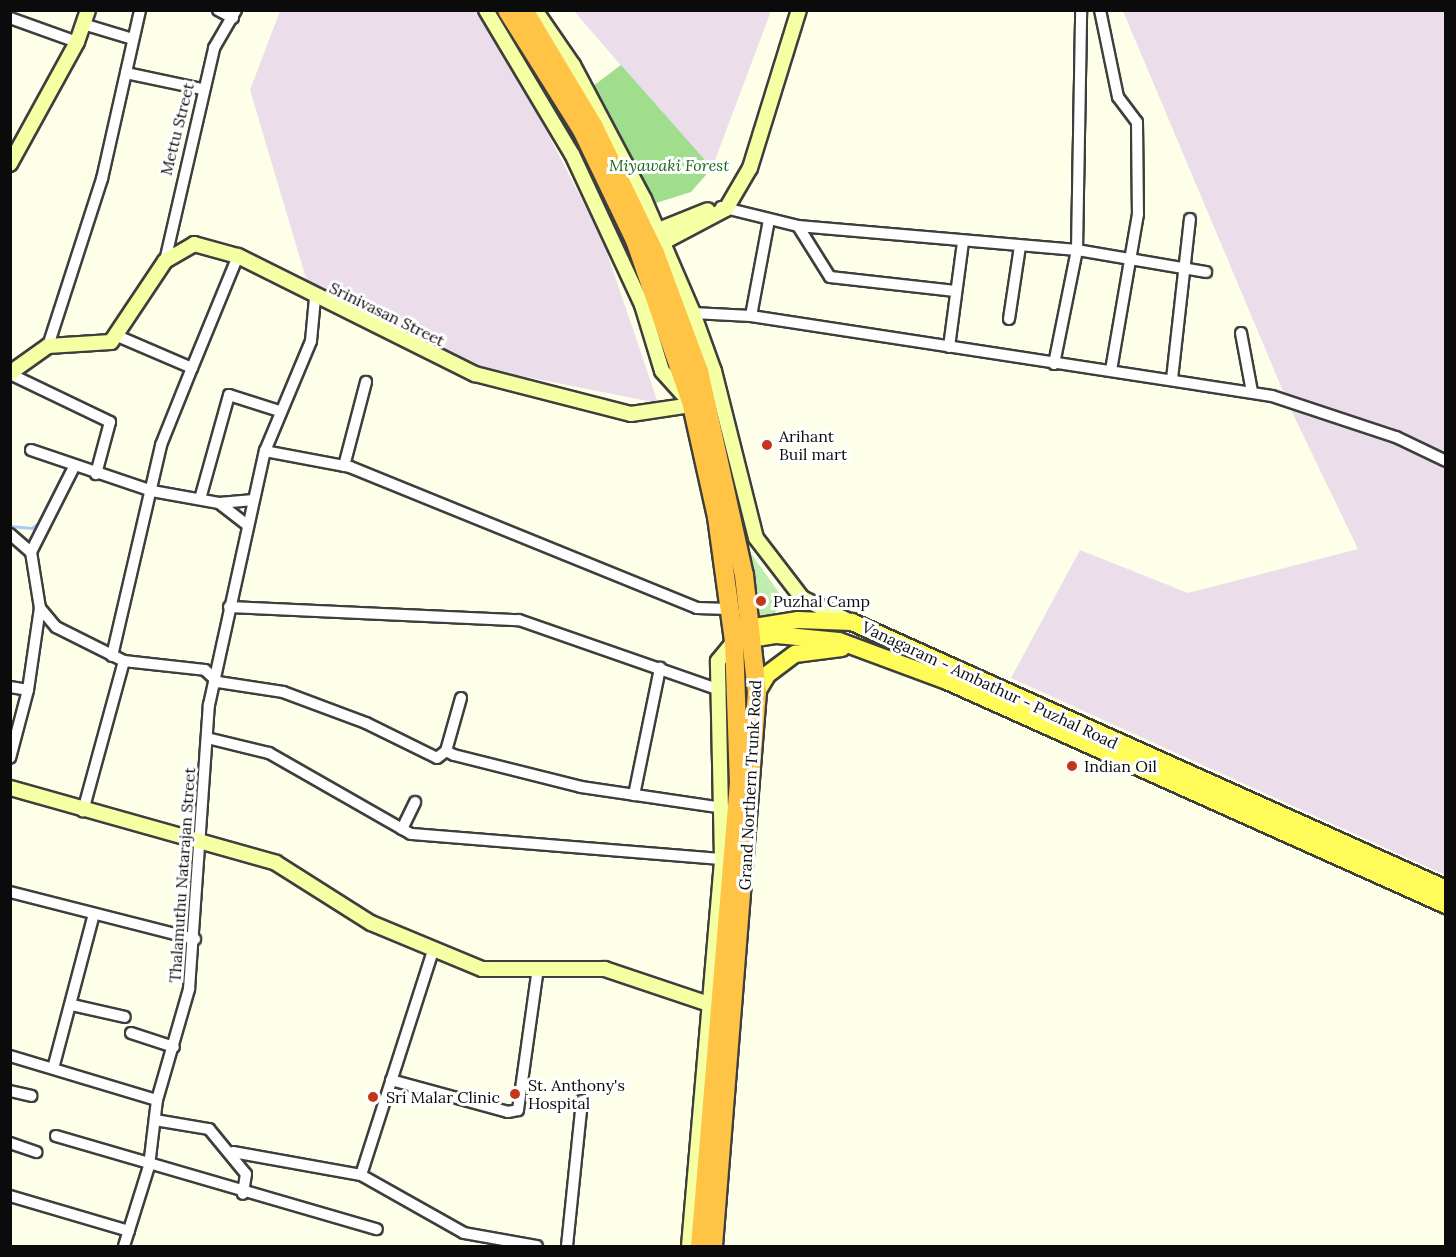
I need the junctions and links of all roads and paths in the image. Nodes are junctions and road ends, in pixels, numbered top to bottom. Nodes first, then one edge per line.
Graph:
1 (13, 10) edge
2 (88, 10) edge
3 (140, 10) edge
4 (218, 10) edge
5 (486, 10) edge
6 (507, 10) edge
7 (524, 10) edge
8 (535, 10) edge
9 (789, 10) edge
10 (799, 10) edge
11 (1081, 10) edge
12 (1100, 10) edge
13 (234, 14) edge
14 (10, 17) edge
15 (83, 24) junction
16 (133, 39) junction
17 (77, 42) junction
18 (126, 73) junction
19 (202, 88) junction
20 (10, 164) edge
21 (722, 208) junction
22 (1190, 219) dead end
23 (769, 220) junction
24 (798, 226) junction
25 (649, 242) junction
26 (963, 243) junction
27 (1020, 246) junction
28 (1077, 250) junction
29 (238, 256) junction
30 (1132, 258) junction
31 (165, 261) junction
32 (1186, 270) junction
33 (1206, 272) dead end
34 (955, 291) junction
35 (315, 298) junction
36 (693, 313) junction
37 (751, 316) junction
38 (1009, 319) dead end
39 (1241, 333) dead end
40 (115, 334) junction
41 (48, 346) junction
42 (949, 347) junction
43 (1054, 364) junction
44 (192, 368) junction
45 (1111, 370) junction
46 (10, 374) edge
47 (1172, 379) junction
48 (366, 382) dead end
49 (1252, 392) junction
50 (692, 405) junction
51 (279, 411) junction
52 (32, 450) dead end
53 (265, 451) junction
54 (1446, 460) edge
55 (344, 466) junction
56 (74, 467) junction
57 (96, 474) junction
58 (152, 491) junction
59 (200, 499) junction
60 (251, 500) junction
61 (219, 502) junction
62 (246, 524) junction
63 (10, 534) edge
64 (31, 552) junction
65 (229, 607) junction
66 (40, 609) junction
67 (729, 609) junction
68 (852, 622) junction
69 (752, 634) junction
70 (733, 636) junction
71 (858, 649) junction
72 (112, 656) junction
73 (124, 661) junction
74 (660, 668) junction
75 (215, 678) junction
76 (10, 687) edge
77 (28, 690) junction
78 (720, 690) junction
79 (757, 692) junction
80 (461, 698) dead end
81 (207, 738) junction
82 (446, 751) junction
83 (10, 758) edge
84 (10, 788) edge
85 (633, 795) junction
86 (414, 802) dead end
87 (724, 808) junction
88 (83, 811) junction
89 (402, 829) junction
90 (199, 844) junction
91 (722, 860) junction
92 (1446, 889) edge
93 (10, 892) edge
94 (1446, 905) edge
95 (93, 914) junction
96 (195, 939) junction
97 (434, 951) junction
98 (538, 968) junction
99 (709, 1004) junction
100 (72, 1005) junction
101 (125, 1017) dead end
102 (131, 1033) dead end
103 (174, 1047) junction
104 (10, 1056) edge
105 (54, 1065) junction
106 (391, 1080) junction
107 (10, 1091) edge
108 (31, 1096) dead end
109 (157, 1100) junction
110 (582, 1101) dead end
111 (155, 1120) junction
112 (56, 1136) dead end
113 (10, 1143) edge
114 (36, 1152) dead end
115 (233, 1152) junction
116 (149, 1166) junction
117 (361, 1175) junction
118 (243, 1194) junction
119 (10, 1196) edge
120 (377, 1229) dead end
121 (129, 1231) junction
122 (124, 1246) edge
123 (537, 1246) edge
124 (567, 1246) edge
125 (688, 1246) edge
126 (700, 1246) edge
127 (713, 1246) edge

1 - 14 street
2 - 15 street
3 - 16 street
4 - 13 street
5 - 50 street
6 - 25 highway, Grand Northern Trunk Road
7 - 25 highway, Grand Northern Trunk Road
8 - 25 street, Vanagaram - Ambathur - Puzhal Road
9 - 21 street
10 - 21 street
11 - 28 street
12 - 30 street
13 - 19 street, Mettu Street
14 - 17 street
15 - 16 street
15 - 17 street
16 - 18 street
17 - 20 street
18 - 19 street
18 - 41 street
19 - 31 street, Mettu Street
21 - 23 street
21 - 25 street
22 - 32 street
23 - 24 street
23 - 37 street
24 - 26 street
24 - 34 street
25 - 36 street, Vanagaram - Ambathur - Puzhal Road
25 - 50 highway, Grand Northern Trunk Road
25 - 69 highway, Grand Northern Trunk Road
26 - 27 street
26 - 34 street
27 - 28 street
27 - 38 street
28 - 30 street
28 - 43 street
29 - 31 street, Srinivasan Street
29 - 35 street, Srinivasan Street
29 - 44 street
30 - 32 street
30 - 45 street
31 - 40 street, Srinivasan Street
32 - 33 street
32 - 47 street
34 - 42 street
35 - 50 street, Srinivasan Street
35 - 51 street, Thalamuthu Natarajan Street
36 - 37 street
36 - 68 street, Vanagaram - Ambathur - Puzhal Road
37 - 42 street
39 - 49 street
40 - 41 street
40 - 44 street
41 - 46 street
42 - 43 street
43 - 45 street
44 - 58 street
45 - 47 street
46 - 57 street
47 - 49 street
48 - 55 street
49 - 54 street
50 - 67 highway, Grand Northern Trunk Road
51 - 53 street, Thalamuthu Natarajan Street
51 - 59 street
52 - 56 street
53 - 55 street
53 - 60 street, Thalamuthu Natarajan Street
55 - 67 street
56 - 57 street
56 - 64 street
57 - 58 street
58 - 59 street
58 - 72 street
59 - 61 street
60 - 61 street
60 - 62 street, Thalamuthu Natarajan Street
61 - 62 street
62 - 65 street, Thalamuthu Natarajan Street
63 - 64 street
64 - 66 street
65 - 74 street
65 - 75 street, Thalamuthu Natarajan Street
66 - 72 street
66 - 77 street
67 - 70 highway, Grand Northern Trunk Road
68 - 69 main road
68 - 92 main road, Vanagaram - Ambathur - Puzhal Road
69 - 70 main road
69 - 71 main road
69 - 79 highway, Grand Northern Trunk Road
70 - 78 street
70 - 126 highway, Grand Northern Trunk Road
71 - 79 main road
71 - 94 main road
72 - 73 street
73 - 75 street
73 - 88 street
74 - 78 street
74 - 85 street
75 - 81 street, Thalamuthu Natarajan Street
75 - 82 street
76 - 77 street
77 - 83 street
78 - 87 street
79 - 127 highway, Grand Northern Trunk Road
80 - 82 street
81 - 89 street
81 - 90 street, Thalamuthu Natarajan Street
82 - 85 street
84 - 88 street
85 - 87 street
86 - 89 street
87 - 91 street
88 - 90 street
89 - 91 street
90 - 96 street, Thalamuthu Natarajan Street
90 - 97 street
91 - 99 street
93 - 95 street
95 - 96 street
95 - 100 street
96 - 103 street, Thalamuthu Natarajan Street
97 - 98 street
97 - 106 street
98 - 99 street
98 - 106 street
99 - 125 street
100 - 101 street
100 - 105 street
102 - 103 street
103 - 109 street, Thalamuthu Natarajan Street
104 - 105 street
105 - 109 street
106 - 117 street
107 - 108 street
109 - 111 street, Thalamuthu Natarajan Street
110 - 124 street
111 - 115 street
111 - 116 street, Thalamuthu Natarajan Street
112 - 116 street
113 - 114 street
115 - 117 street
115 - 118 street
116 - 118 street
116 - 121 street, Thalamuthu Natarajan Street
117 - 123 street
118 - 120 street
119 - 121 street
121 - 122 street, Thalamuthu Natarajan Street

